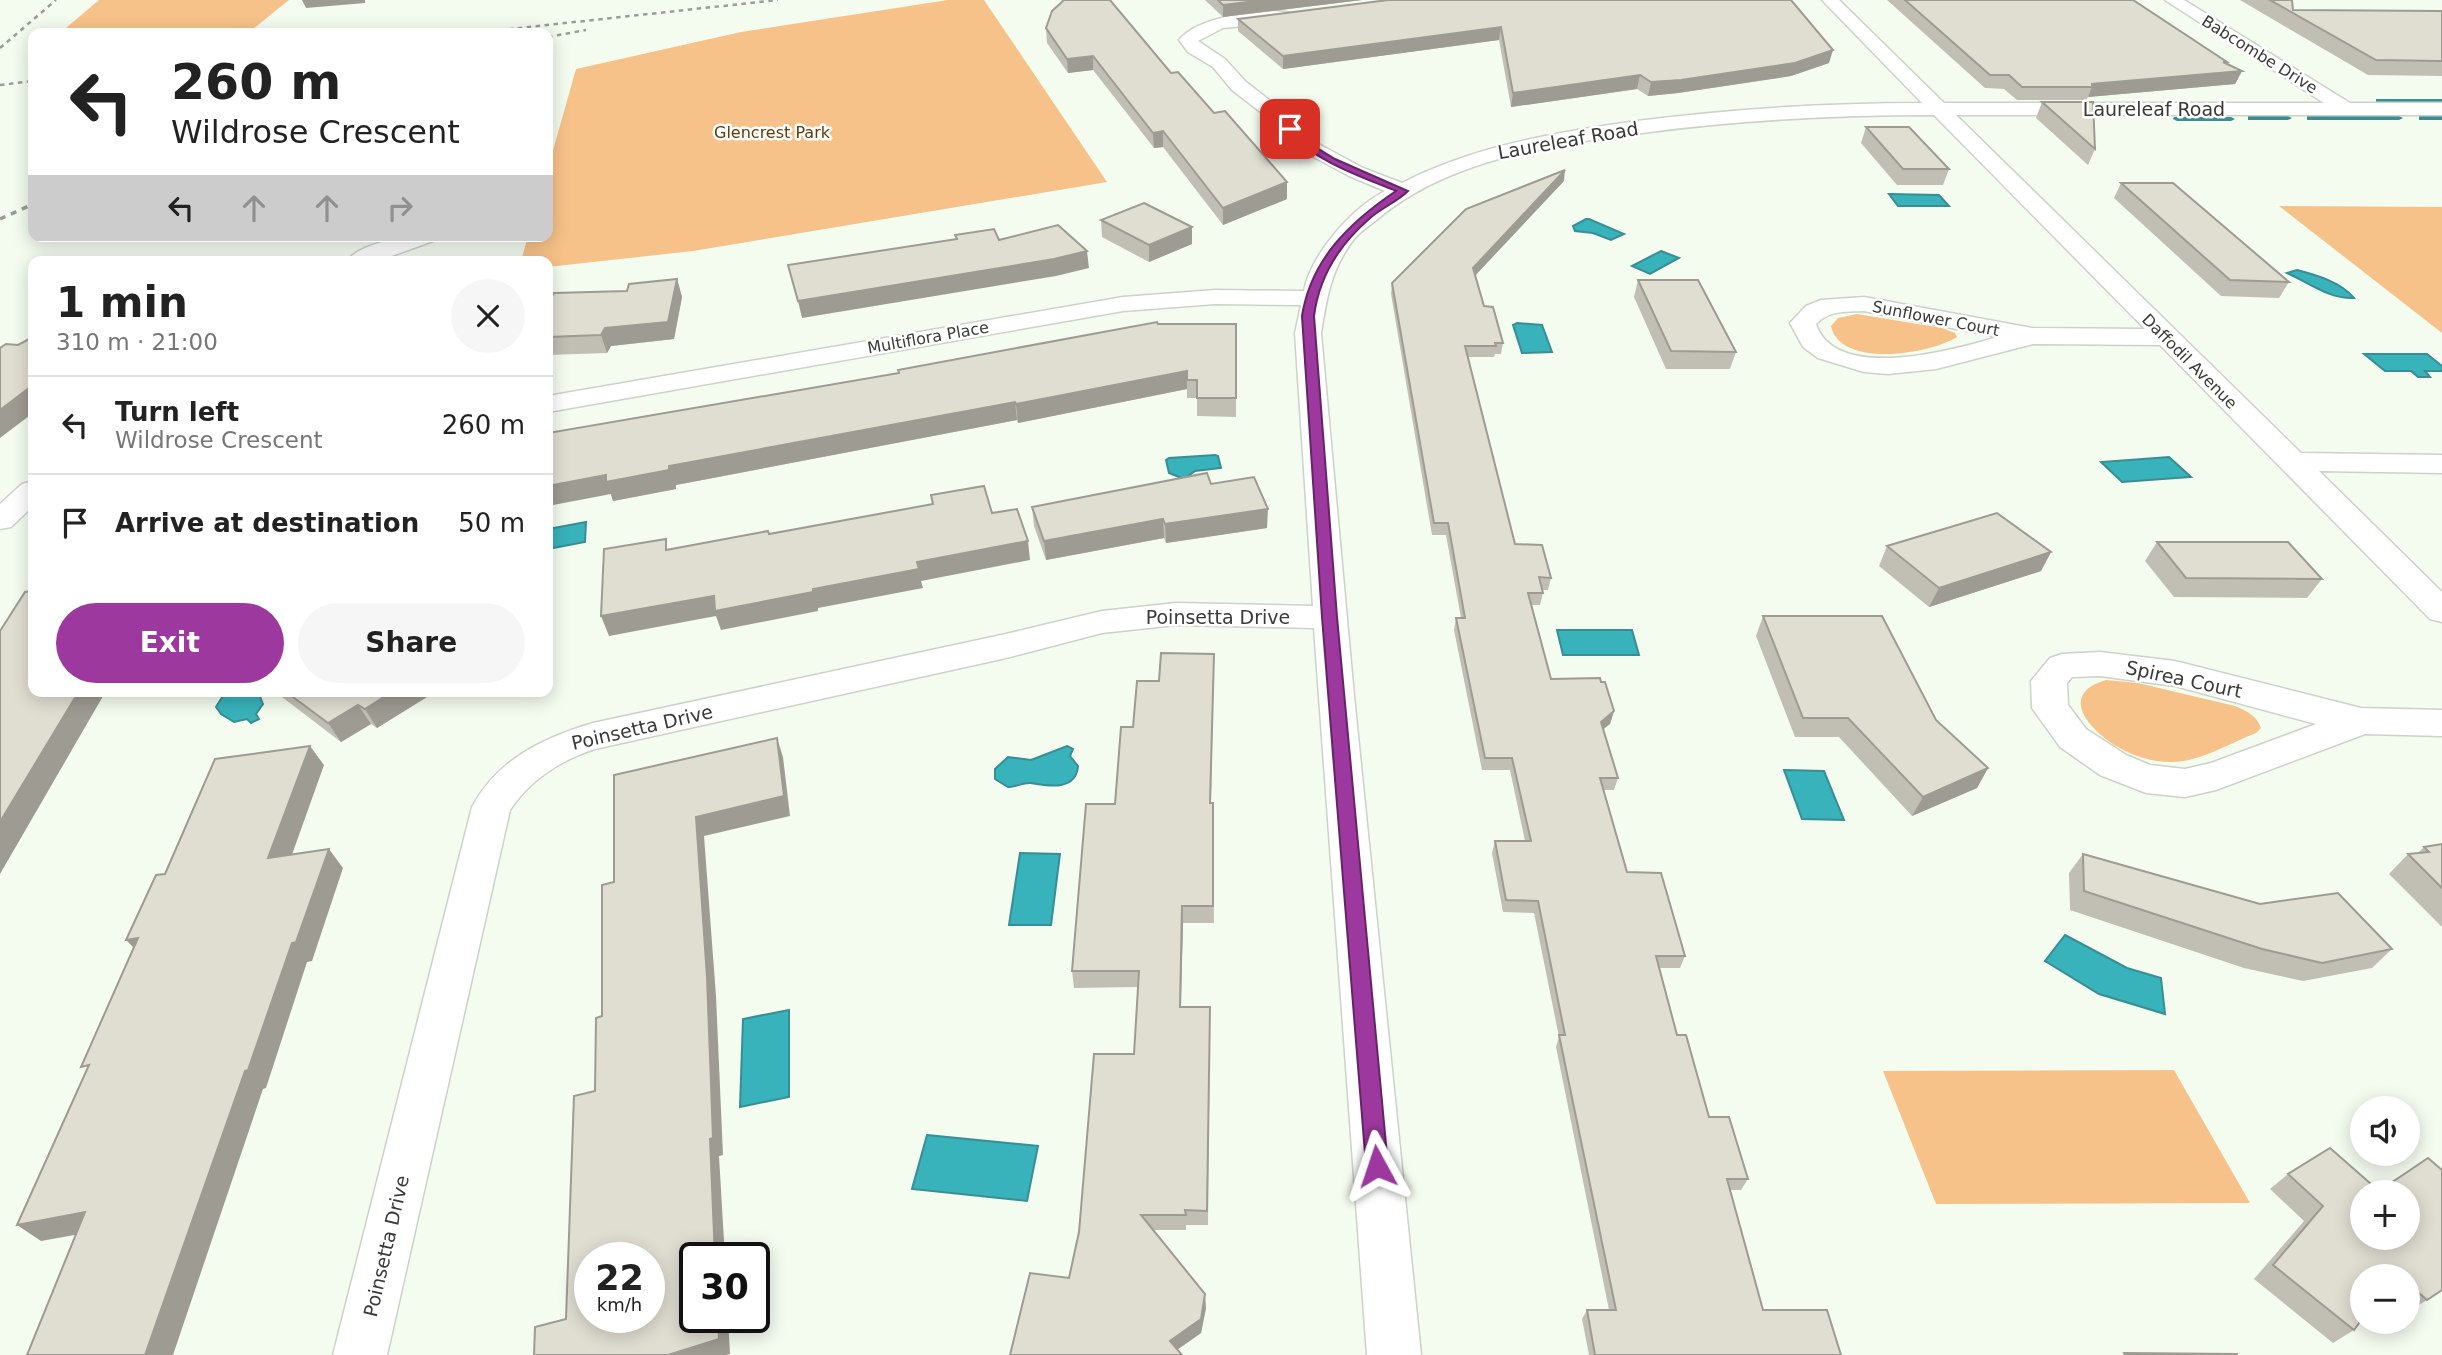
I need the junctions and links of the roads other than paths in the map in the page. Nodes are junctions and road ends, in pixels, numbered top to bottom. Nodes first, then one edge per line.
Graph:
1 (1830, 0) edge
2 (2173, 0) edge
3 (1308, 14) edge
4 (2346, 109) junction
5 (2442, 109) edge
6 (1939, 110) junction
7 (1403, 191) junction
8 (407, 242) edge
9 (369, 256) edge
10 (1311, 298) junction
11 (2032, 336) junction
12 (2167, 337) junction
13 (553, 403) edge
14 (2292, 462) junction
15 (2442, 464) edge
16 (28, 495) edge
17 (0, 520) edge
18 (2442, 611) edge
19 (1329, 617) junction
20 (2363, 721) junction
21 (2442, 723) edge
22 (360, 1355) edge
23 (1394, 1355) edge

1 - 6 street, Daffodil Avenue
2 - 4 street, Babcombe Drive
3 - 7 street
4 - 5 street, Laureleaf Road
4 - 6 street, Laureleaf Road
6 - 7 street, Laureleaf Road
6 - 12 street, Daffodil Avenue
7 - 10 street, Laureleaf Road
8 - 9 street
10 - 13 street, Multiflora Place
10 - 19 street, Laureleaf Road
11 - 11 street, Sunflower Court
11 - 12 street, Sunflower Court
12 - 14 street, Daffodil Avenue
14 - 15 street
14 - 18 street, Daffodil Avenue
16 - 17 street
19 - 22 street, Poinsetta Drive
19 - 23 street, Laureleaf Road
20 - 20 street, Spirea Court
20 - 21 street, Spirea Court

